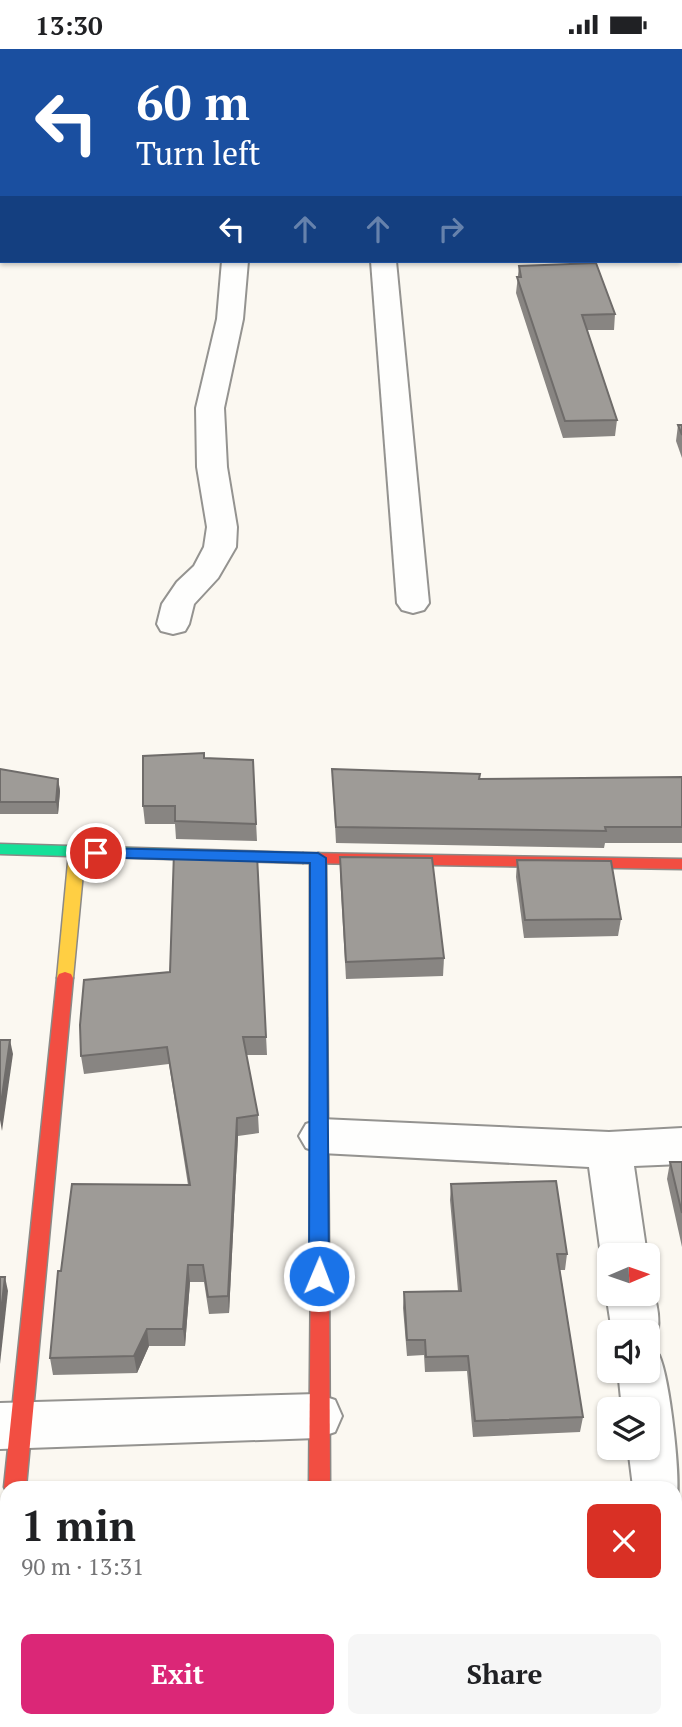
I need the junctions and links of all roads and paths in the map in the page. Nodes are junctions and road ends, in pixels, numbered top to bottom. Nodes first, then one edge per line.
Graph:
1 (235, 263) edge
2 (383, 263) edge
3 (413, 603) dead end
4 (173, 624) dead end
5 (0, 849) edge
6 (77, 852) junction
7 (318, 858) junction
8 (682, 864) edge
9 (321, 1136) junction
10 (682, 1146) edge
11 (608, 1150) junction
12 (622, 1243) edge
13 (317, 1416) junction
14 (10, 1426) edge
15 (655, 1460) edge
16 (15, 1481) edge
17 (319, 1481) edge
18 (658, 1481) edge

1 - 4 street
2 - 3 street
5 - 6 street
6 - 7 street
6 - 14 street
7 - 8 street
7 - 9 street
9 - 11 street
9 - 13 street
10 - 11 street
11 - 12 street
13 - 14 street
13 - 17 street
14 - 16 street
15 - 18 street

